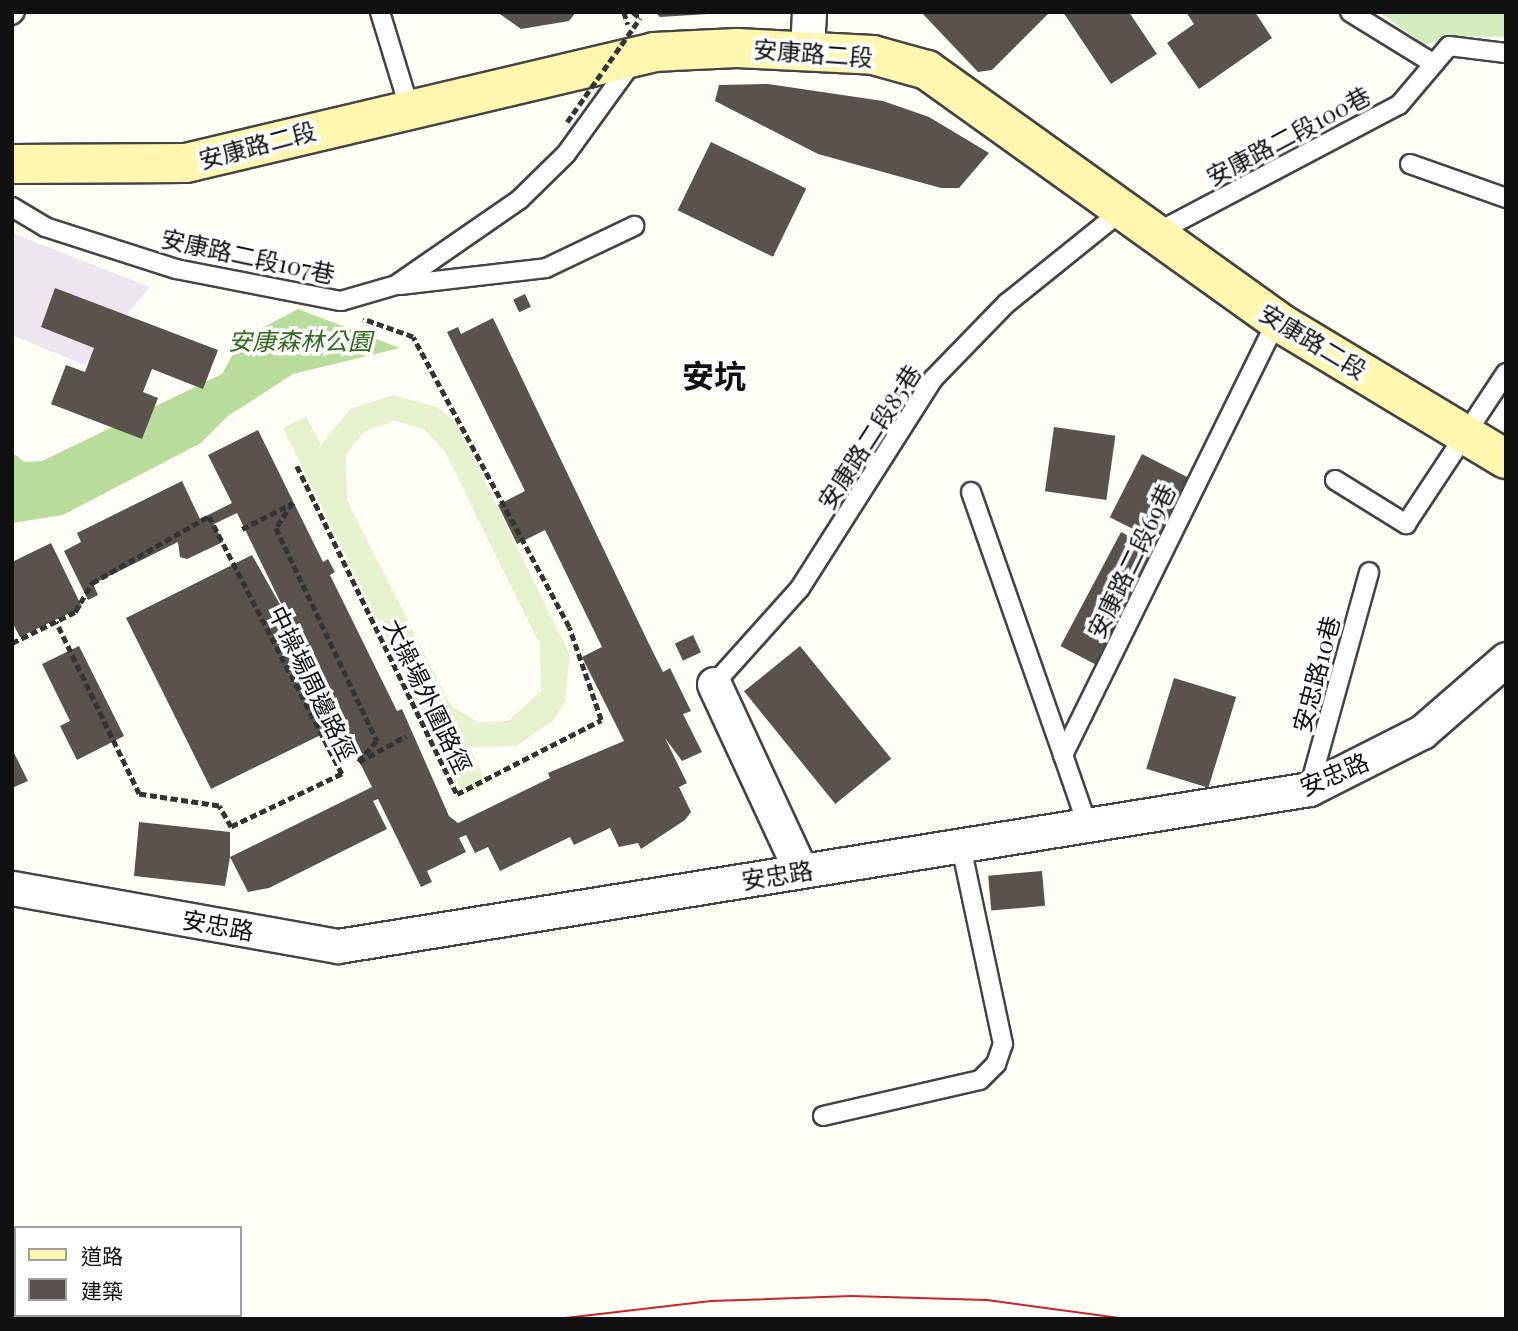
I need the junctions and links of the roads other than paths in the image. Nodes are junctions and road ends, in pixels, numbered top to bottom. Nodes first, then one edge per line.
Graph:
1 (380, 12) edge
2 (808, 12) edge
3 (1350, 12) edge
4 (639, 36) junction
5 (807, 50) junction
6 (1506, 53) edge
7 (1431, 62) junction
8 (409, 107) junction
9 (12, 164) edge
10 (1410, 164) dead end
11 (1506, 198) edge
12 (12, 207) edge
13 (1120, 212) junction
14 (634, 226) dead end
15 (1152, 235) junction
16 (396, 285) junction
17 (1277, 321) junction
18 (1506, 373) edge
19 (1468, 432) junction
20 (1506, 459) edge
21 (1335, 480) dead end
22 (971, 492) dead end
23 (1369, 572) dead end
24 (1506, 659) edge
25 (714, 684) joint
26 (1063, 755) junction
27 (1309, 789) junction
28 (1088, 827) junction
29 (961, 846) junction
30 (801, 871) junction
31 (16, 890) edge
32 (823, 1116) dead end

1 - 8 lane
2 - 5 street
3 - 7 lane
4 - 5 main road, 安康路二段
4 - 8 main road, 安康路二段
4 - 16 lane, 安康路二段107巷
5 - 13 main road, 安康路二段
6 - 7 lane
7 - 15 lane, 安康路二段100巷
8 - 9 main road, 安康路二段
10 - 11 lane
12 - 16 lane, 安康路二段107巷
13 - 15 main road, 安康路二段
13 - 25 lane, 安康路二段85巷
14 - 16 lane
15 - 17 main road, 安康路二段
17 - 19 main road, 安康路二段
17 - 26 lane, 安康路二段69巷
18 - 19 lane
19 - 20 main road, 安康路二段
19 - 21 lane
22 - 26 lane
23 - 27 lane, 安忠路10巷
24 - 27 street, 安忠路
25 - 30 street
26 - 28 lane
27 - 28 street, 安忠路
28 - 29 street, 安忠路
29 - 30 street, 安忠路
29 - 32 lane
30 - 31 street, 安忠路

